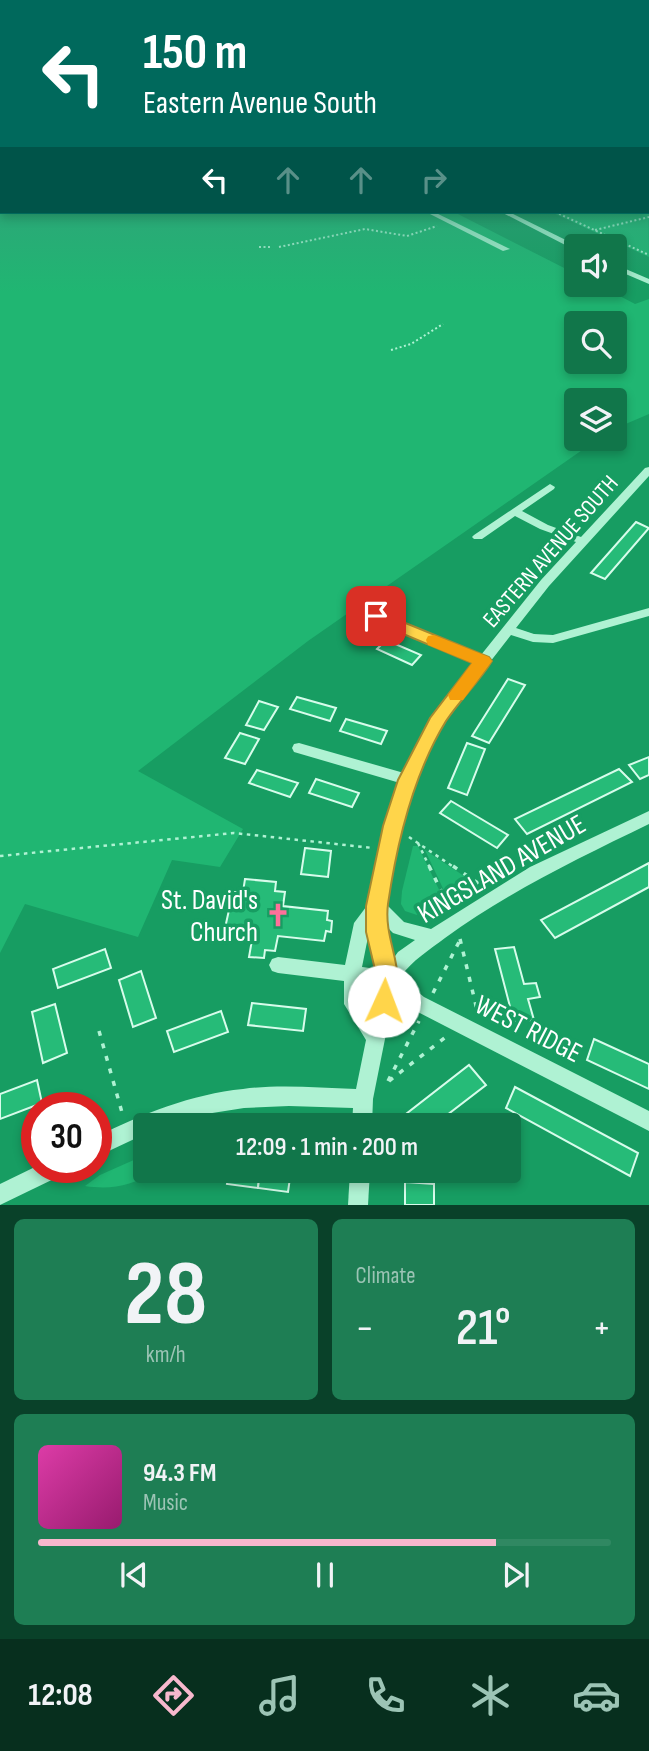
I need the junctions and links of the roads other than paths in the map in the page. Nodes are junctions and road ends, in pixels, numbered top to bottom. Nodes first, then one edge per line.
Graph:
1 (433, 214) edge
2 (508, 214) edge
3 (564, 241) edge
4 (506, 249) dead end
5 (627, 271) edge
6 (649, 282) edge
7 (649, 470) edge
8 (550, 488) dead end
9 (515, 512) junction
10 (478, 537) dead end
11 (583, 541) junction
12 (393, 596) dead end
13 (649, 612) edge
14 (508, 630) junction
15 (483, 661) junction
16 (299, 748) dead end
17 (408, 780) junction
18 (649, 817) edge
19 (377, 906) junction
20 (433, 937) junction
21 (278, 965) dead end
22 (352, 974) junction
23 (389, 978) junction
24 (376, 1039) junction
25 (363, 1099) junction
26 (362, 1113) edge
27 (649, 1121) edge
28 (112, 1140) edge
29 (24, 1183) edge
30 (359, 1183) edge
31 (0, 1195) edge
32 (358, 1205) edge

1 - 4 street
2 - 3 street
5 - 6 street
7 - 11 street, EASTERN AVENUE SOUTH
8 - 9 street
9 - 10 street
9 - 11 street
11 - 14 street, EASTERN AVENUE SOUTH
12 - 15 street, EASTERN AVENUE SOUTH
13 - 14 street
14 - 15 street, EASTERN AVENUE SOUTH
15 - 17 street, EASTERN AVENUE SOUTH
16 - 17 street
17 - 19 street, EASTERN AVENUE SOUTH
18 - 20 street, KINGSLAND AVENUE
19 - 20 street
19 - 22 street
19 - 23 street, EASTERN AVENUE SOUTH
20 - 23 street, KINGSLAND AVENUE
21 - 22 street
22 - 23 street
22 - 24 street
23 - 24 street
23 - 27 street, WEST RIDGE
24 - 25 street
25 - 26 street
25 - 28 street
29 - 31 street
30 - 32 street

